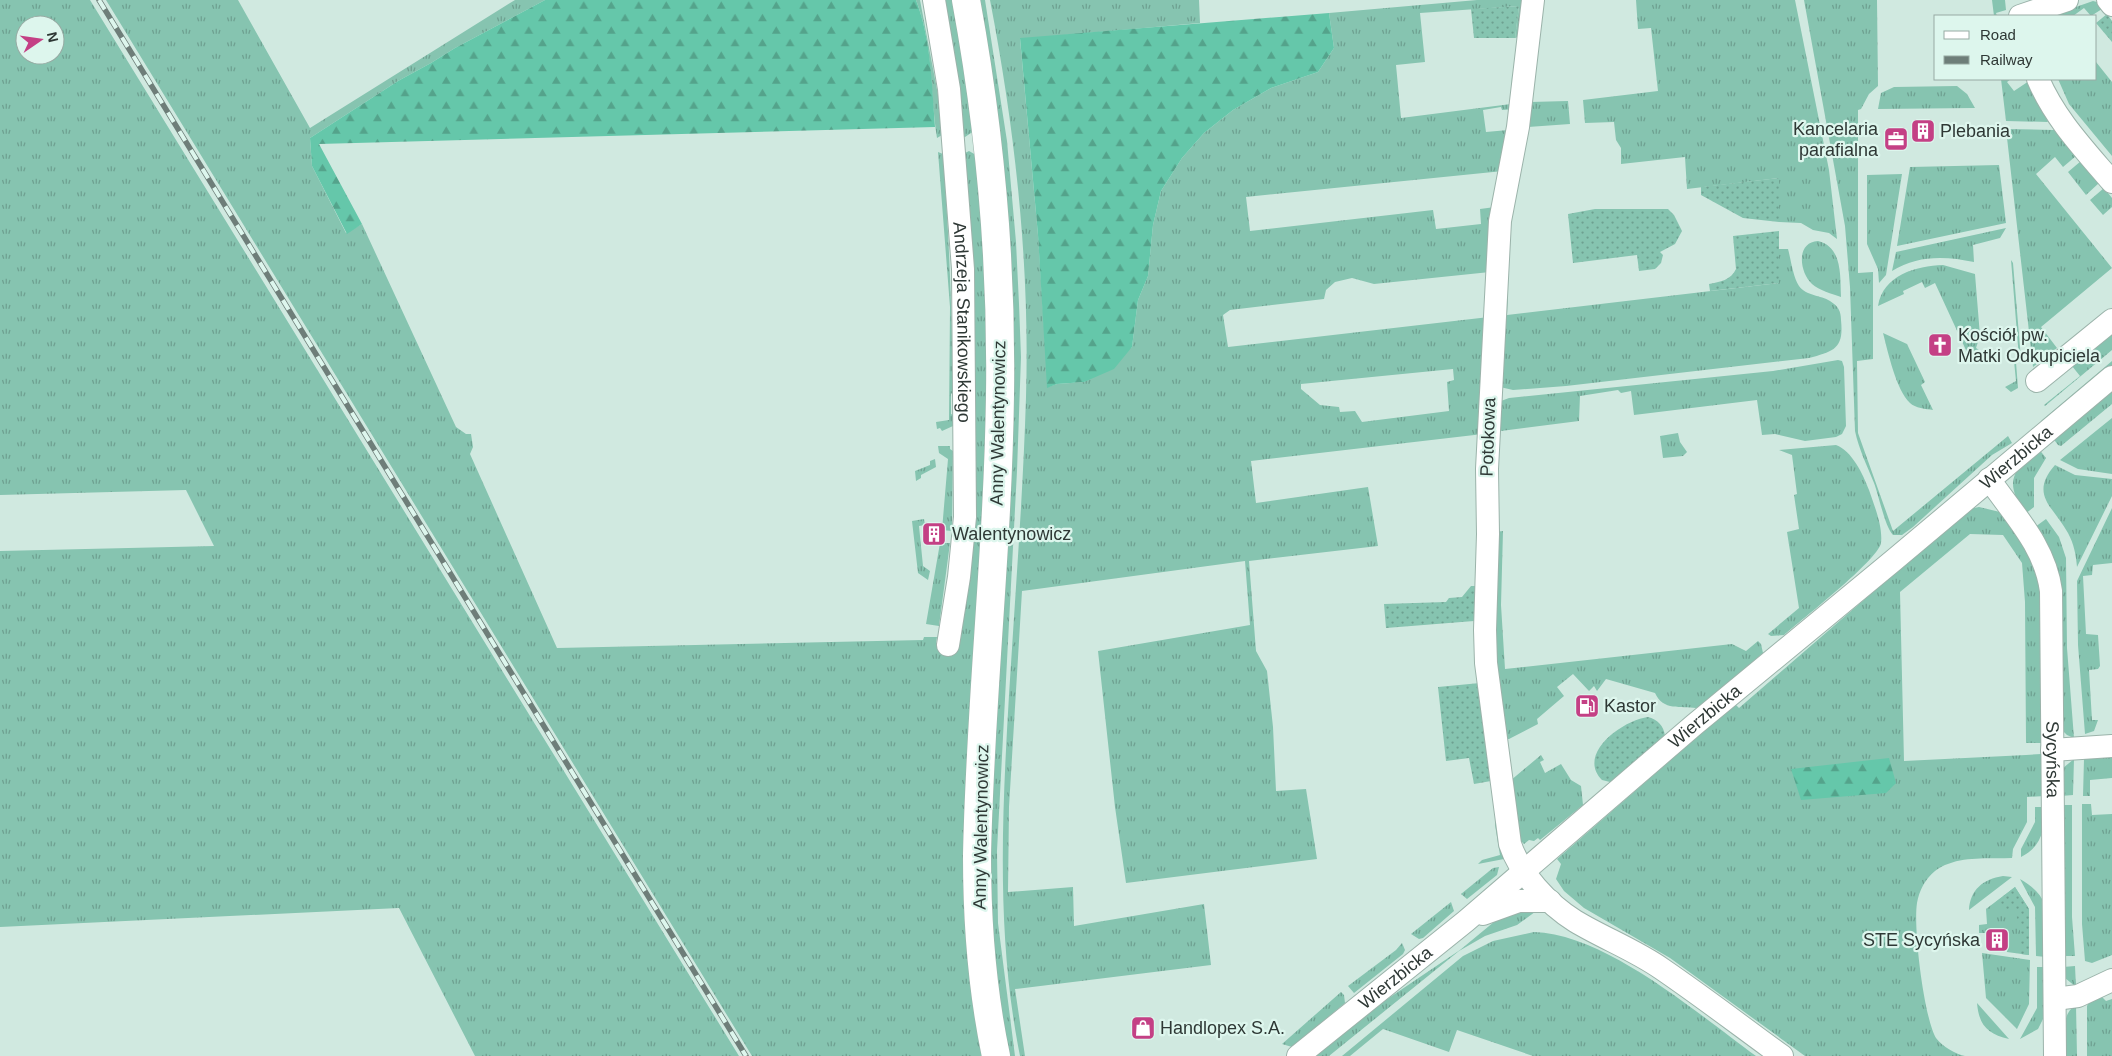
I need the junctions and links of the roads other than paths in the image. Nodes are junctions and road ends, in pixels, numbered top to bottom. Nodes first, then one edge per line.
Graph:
1 (934, 0) edge
2 (966, 0) edge
3 (1533, 0) edge
4 (2014, 0) edge
5 (2067, 0) edge
6 (2108, 0) edge
7 (2112, 5) edge
8 (2019, 15) edge
9 (2022, 15) edge
10 (2038, 80) edge
11 (2112, 182) edge
12 (2112, 320) edge
13 (2112, 377) edge
14 (2037, 381) dead end
15 (1989, 480) junction
16 (948, 646) dead end
17 (2112, 746) edge
18 (2052, 750) junction
19 (1523, 872) junction
20 (1550, 901) junction
21 (1466, 921) junction
22 (2112, 980) edge
23 (2055, 999) junction
24 (996, 1056) edge
25 (1298, 1056) edge
26 (1782, 1056) edge
27 (2055, 1056) edge

1 - 16 street, Andrzeja Stanikowskiego
2 - 24 main road, Anny Walentynowicz
3 - 19 street, Potokowa
4 - 8 street
5 - 9 street
6 - 7 street
10 - 11 street
12 - 14 street
13 - 15 street, Wierzbicka
15 - 18 street, Sycyńska
15 - 19 street, Wierzbicka
17 - 18 street
18 - 23 street, Sycyńska
19 - 20 street, Potokowa
19 - 21 street, Wierzbicka
20 - 21 street
20 - 26 street, Potokowa
21 - 25 street, Wierzbicka
22 - 23 street
23 - 27 street, Sycyńska

